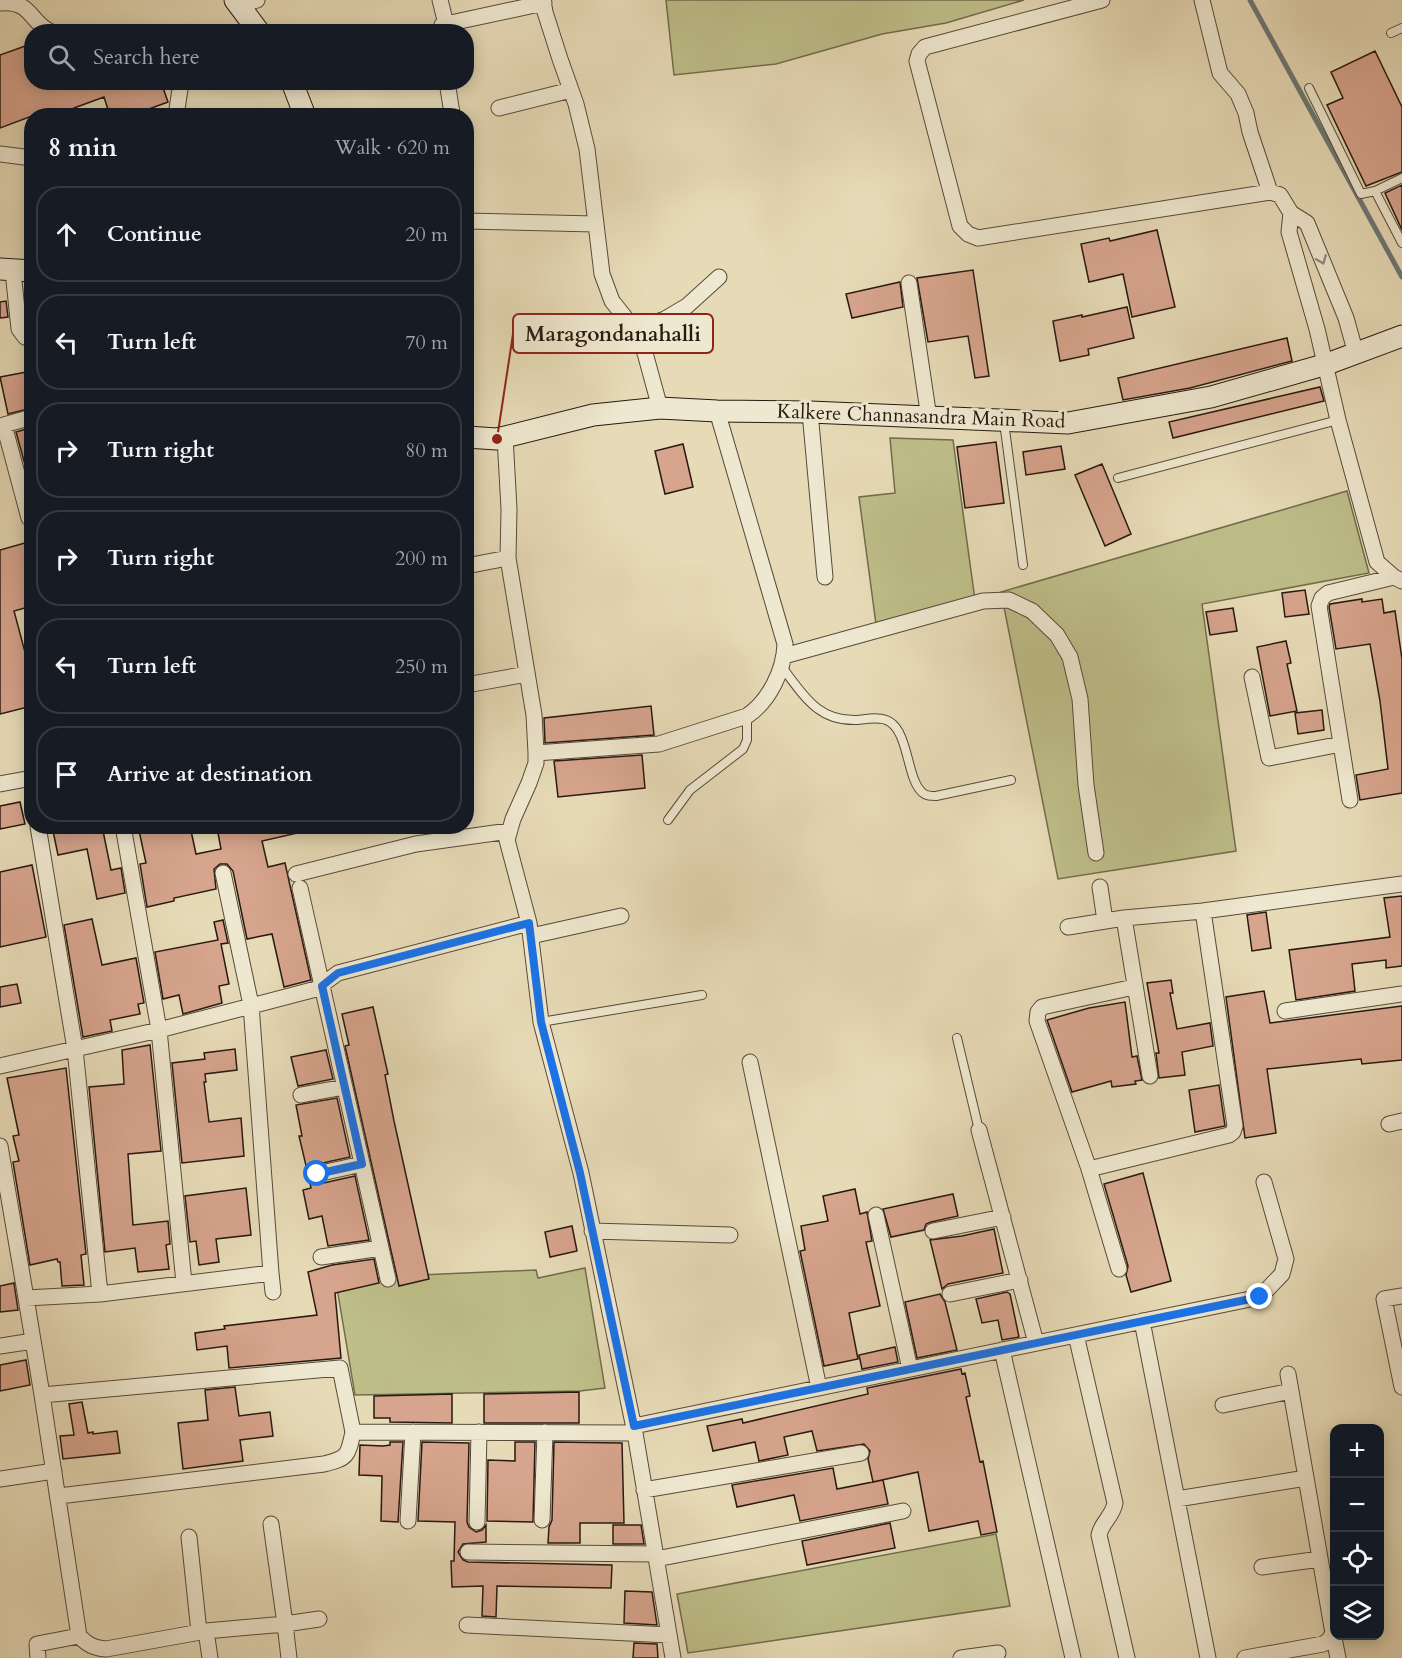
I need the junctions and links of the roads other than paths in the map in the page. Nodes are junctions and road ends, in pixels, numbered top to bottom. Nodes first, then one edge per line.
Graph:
1 (440, 0) edge
2 (1102, 0) edge
3 (1202, 0) edge
4 (544, 1) edge
5 (244, 2) edge
6 (0, 3) edge
7 (40, 24) edge
8 (255, 24) edge
9 (443, 24) edge
10 (458, 24) edge
11 (1402, 27) edge
12 (1391, 33) dead end
13 (1309, 88) dead end
14 (182, 90) edge
15 (295, 90) edge
16 (448, 90) edge
17 (571, 90) junction
18 (178, 108) edge
19 (302, 108) edge
20 (451, 108) edge
21 (499, 108) dead end
22 (0, 154) edge
23 (24, 157) edge
24 (1402, 178) edge
25 (1375, 191) junction
26 (1270, 192) junction
27 (1291, 213) junction
28 (474, 221) edge
29 (596, 224) junction
30 (1402, 243) edge
31 (15, 270) edge
32 (719, 277) dead end
33 (909, 283) dead end
34 (635, 330) junction
35 (24, 336) edge
36 (1402, 336) edge
37 (1356, 354) junction
38 (1327, 364) junction
39 (660, 408) junction
40 (717, 411) junction
41 (810, 412) junction
42 (929, 418) junction
43 (24, 419) edge
44 (1338, 420) junction
45 (1004, 421) junction
46 (2, 426) edge
47 (505, 437) junction
48 (474, 438) edge
49 (1118, 478) dead end
50 (24, 501) edge
51 (508, 558) junction
52 (474, 564) edge
53 (1023, 565) dead end
54 (825, 577) dead end
55 (1398, 579) edge
56 (783, 662) junction
57 (527, 674) junction
58 (1252, 676) dead end
59 (474, 684) edge
60 (747, 716) junction
61 (1341, 744) junction
62 (536, 753) junction
63 (1011, 780) dead end
64 (24, 782) edge
65 (0, 784) edge
66 (1350, 800) dead end
67 (668, 820) dead end
68 (510, 831) junction
69 (39, 834) edge
70 (124, 834) edge
71 (1096, 853) dead end
72 (223, 873) dead end
73 (1402, 884) edge
74 (1100, 887) dead end
75 (1203, 911) junction
76 (621, 916) dead end
77 (1124, 918) junction
78 (1105, 921) junction
79 (1068, 927) dead end
80 (530, 929) junction
81 (322, 986) junction
82 (1134, 987) junction
83 (1402, 994) edge
84 (702, 995) dead end
85 (251, 1005) junction
86 (1285, 1011) dead end
87 (541, 1022) junction
88 (159, 1030) junction
89 (957, 1038) dead end
90 (75, 1049) junction
91 (750, 1062) dead end
92 (0, 1066) edge
93 (1150, 1076) dead end
94 (344, 1087) junction
95 (301, 1095) dead end
96 (979, 1130) joint
97 (0, 1146) edge
98 (362, 1164) junction
99 (1089, 1169) junction
100 (317, 1174) dead end
101 (1264, 1182) dead end
102 (876, 1215) dead end
103 (1003, 1217) junction
104 (592, 1231) junction
105 (933, 1232) dead end
106 (730, 1234) dead end
107 (381, 1248) junction
108 (321, 1257) dead end
109 (1119, 1269) dead end
110 (271, 1273) junction
111 (388, 1279) dead end
112 (1020, 1280) junction
113 (184, 1283) junction
114 (273, 1292) dead end
115 (100, 1294) junction
116 (950, 1294) dead end
117 (1402, 1296) edge
118 (26, 1298) junction
119 (1142, 1321) junction
120 (1076, 1335) junction
121 (33, 1341) junction
122 (1036, 1343) junction
123 (0, 1346) edge
124 (1002, 1350) junction
125 (910, 1369) junction
126 (1288, 1374) dead end
127 (1402, 1387) edge
128 (819, 1388) junction
129 (1291, 1391) junction
130 (42, 1395) junction
131 (1223, 1405) dead end
132 (634, 1430) junction
133 (353, 1432) junction
134 (413, 1432) junction
135 (479, 1432) junction
136 (545, 1432) junction
137 (861, 1453) dead end
138 (54, 1471) junction
139 (1306, 1478) junction
140 (0, 1479) edge
141 (644, 1490) junction
142 (59, 1497) junction
143 (1177, 1499) junction
144 (903, 1512) dead end
145 (542, 1520) dead end
146 (408, 1521) dead end
147 (477, 1522) dead end
148 (271, 1524) dead end
149 (189, 1536) dead end
150 (468, 1552) dead end
151 (656, 1556) junction
152 (1320, 1559) junction
153 (1262, 1568) dead end
154 (1330, 1616) edge
155 (319, 1619) dead end
156 (285, 1624) junction
157 (467, 1624) dead end
158 (203, 1632) junction
159 (669, 1635) junction
160 (79, 1636) junction
161 (1330, 1638) edge
162 (1334, 1640) edge
163 (118, 1652) edge
164 (998, 1653) dead end
165 (38, 1658) edge
166 (210, 1658) edge
167 (289, 1658) edge
168 (674, 1658) edge
169 (961, 1658) edge
170 (1073, 1658) edge
171 (1127, 1658) edge
172 (1208, 1658) edge
173 (1245, 1658) edge
174 (1338, 1658) edge

1 - 9 street
2 - 26 street
3 - 26 street
4 - 10 street
4 - 17 street
5 - 8 main road
6 - 7 street
11 - 12 lane
13 - 25 lane
14 - 18 street
15 - 19 main road
16 - 20 street
17 - 21 street
17 - 29 street
22 - 23 street
24 - 25 lane
25 - 30 lane
26 - 27 street
27 -> 37 street
27 - 38 street
28 - 29 street
29 - 34 street
31 - 35 street
32 - 34 street
33 - 42 street
34 - 39 street
36 - 37 main road, Kalkere Channasandra Main Road
37 - 38 main road, Kalkere Channasandra Main Road
38 - 44 street
38 - 45 main road, Kalkere Channasandra Main Road
39 - 40 main road, Kalkere Channasandra Main Road
39 - 47 main road, Kalkere Channasandra Main Road
40 - 41 main road, Kalkere Channasandra Main Road
40 - 56 street
41 - 42 main road, Kalkere Channasandra Main Road
41 - 54 street
42 - 45 main road, Kalkere Channasandra Main Road
43 - 46 street
44 - 49 lane
44 - 55 street
45 - 53 lane
46 - 50 street
47 - 48 main road, Kalkere Channasandra Main Road
47 - 51 street
51 - 52 street
51 - 57 street
55 - 61 street
56 - 60 street
56 - 63 lane
56 - 71 street
57 - 59 street
57 - 62 street
58 - 61 street
60 - 62 street
60 - 67 lane
61 - 66 street
62 - 68 street
64 - 65 street
68 - 80 street
68 - 81 street
69 - 90 street
70 - 88 street
72 - 85 street
73 - 75 street
74 - 78 street
75 - 77 street
75 - 99 street
76 - 80 street
77 - 78 street
77 - 82 street
78 - 79 street
80 - 81 street
80 - 87 street
81 - 85 street
81 - 94 street
82 - 93 street
82 - 99 street
83 - 86 street
84 - 87 lane
85 - 88 street
85 - 110 street
87 - 104 street
88 - 90 street
88 - 113 street
89 - 96 lane
90 - 92 street
90 - 115 street
91 - 128 street
94 - 95 street
94 - 98 street
96 - 103 street
97 - 118 street
98 - 100 street
98 - 107 street
99 - 109 street
101 - 119 street
102 - 125 street
103 - 105 street
103 - 112 street
104 - 106 street
104 - 132 street
107 - 108 street
107 - 111 street
110 - 113 street
110 - 114 street
112 - 116 street
112 - 122 street
113 - 115 street
115 - 118 street
117 - 127 street
118 - 121 street
119 - 120 street
119 - 143 street
120 - 122 street
120 - 171 street
121 - 123 street
121 - 130 street
122 - 124 street
124 - 125 street
124 - 170 street
125 - 128 street
126 - 129 street
128 - 132 street
129 - 131 street
129 - 139 street
130 - 133 street
130 - 138 street
132 - 136 street
132 - 141 street
133 - 134 street
133 - 142 street
134 - 135 street
134 - 146 street
135 - 136 street
135 - 147 street
136 - 145 street
137 - 141 street
138 - 140 street
138 - 142 street
139 - 143 street
139 - 152 street
141 - 151 street
142 - 160 street
143 - 172 street
144 - 151 street
148 - 156 street
149 - 158 street
150 - 151 street
151 - 159 street
152 - 153 street
152 - 154 street
155 - 156 street
156 - 158 street
156 - 167 street
157 - 159 street
158 - 163 street
158 - 166 street
159 - 168 street
160 - 163 street
160 - 165 street
161 - 173 street
162 - 174 street
164 - 169 street

